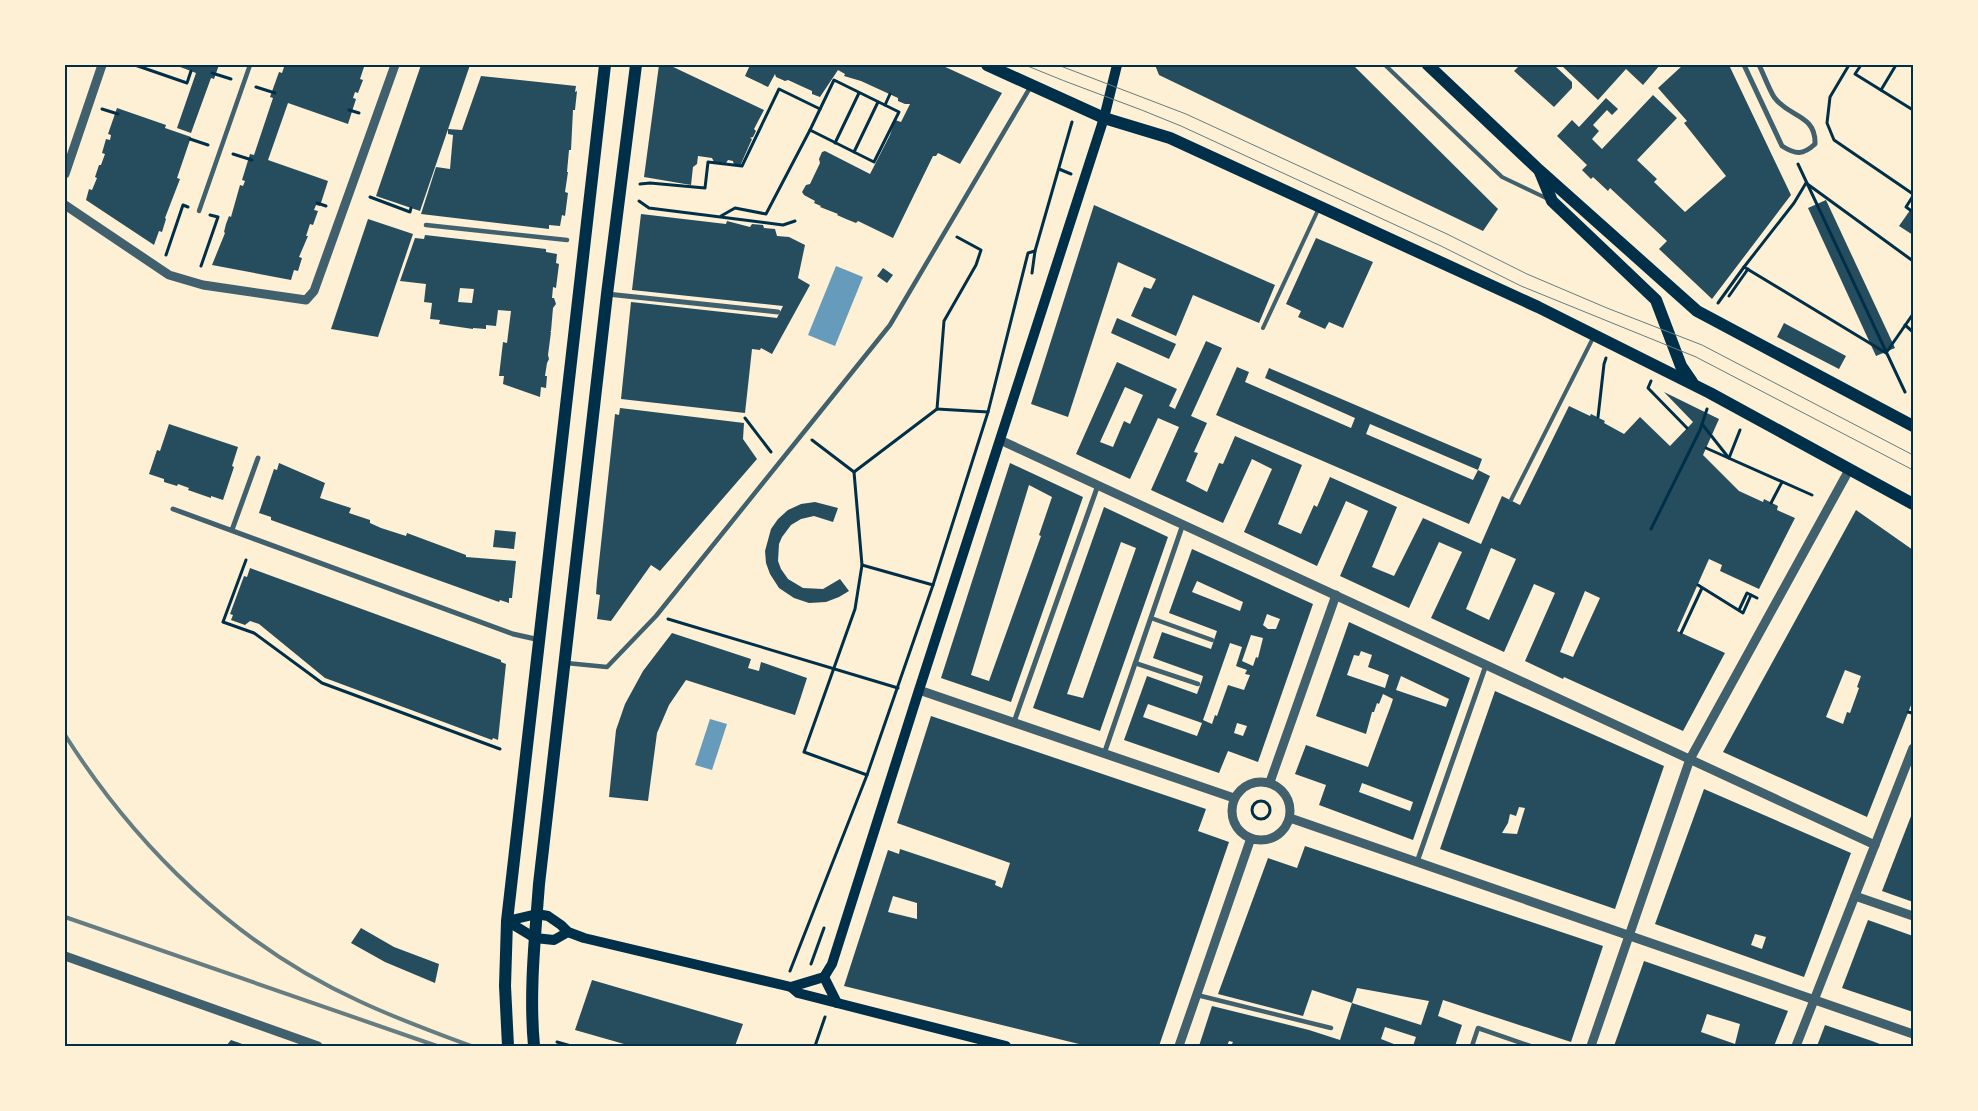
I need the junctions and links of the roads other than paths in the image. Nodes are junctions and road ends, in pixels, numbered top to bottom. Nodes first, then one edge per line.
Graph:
1 (102, 65) edge
2 (250, 65) edge
3 (395, 65) edge
4 (605, 65) edge
5 (636, 65) edge
6 (987, 65) edge
7 (1117, 65) edge
8 (1385, 65) edge
9 (1428, 65) edge
10 (1744, 65) edge
11 (1759, 65) edge
12 (1031, 85) junction
13 (1104, 118) junction
14 (1539, 170) junction
15 (65, 174) edge
16 (1552, 201) junction
17 (65, 204) edge
18 (1319, 207) junction
19 (200, 211) dead end
20 (426, 225) dead end
21 (567, 240) dead end
22 (607, 294) junction
23 (778, 312) dead end
24 (1263, 328) dead end
25 (1595, 334) junction
26 (1693, 384) junction
27 (1913, 426) edge
28 (1000, 440) junction
29 (258, 458) dead end
30 (1849, 470) junction
31 (1098, 485) junction
32 (1511, 500) dead end
33 (1913, 504) edge
34 (173, 509) dead end
35 (1183, 524) junction
36 (232, 530) junction
37 (1336, 595) junction
38 (1151, 618) junction
39 (540, 640) junction
40 (1212, 640) dead end
41 (565, 662) junction
42 (1135, 663) junction
43 (1486, 665) junction
44 (1198, 684) dead end
45 (919, 690) junction
46 (1014, 722) junction
47 (1913, 748) edge
48 (1104, 754) junction
49 (1690, 758) junction
50 (1270, 782) junction
51 (1234, 798) junction
52 (1290, 818) junction
53 (1251, 838) junction
54 (1875, 845) junction
55 (1417, 862) junction
56 (1855, 896) junction
57 (537, 914) junction
58 (1913, 916) edge
59 (507, 921) junction
60 (568, 932) junction
61 (1629, 936) junction
62 (535, 938) junction
63 (65, 956) edge
64 (824, 978) junction
65 (791, 987) junction
66 (1197, 995) junction
67 (1814, 1000) junction
68 (838, 1003) junction
69 (1331, 1028) dead end
70 (1913, 1034) edge
71 (318, 1046) edge
72 (508, 1046) edge
73 (534, 1046) edge
74 (1006, 1046) edge
75 (1179, 1046) edge
76 (1472, 1046) edge
77 (1530, 1046) edge
78 (1591, 1046) edge
79 (1796, 1046) edge

1 - 15 street
2 - 19 street
3 - 17 street
4 - 39 main road
5 - 22 main road
6 - 12 main road
7 - 13 main road
8 - 16 lane
9 - 14 main road
10 - 11 street
12 - 13 main road
12 - 41 street
13 - 18 main road
13 - 28 main road
14 - 16 main road
14 - 27 main road
16 - 26 main road
18 - 24 lane
18 - 25 main road
20 - 21 street
22 - 23 street
22 - 41 main road
25 - 26 main road
25 - 32 lane
26 - 30 main road
28 - 31 street
28 - 45 main road
29 - 36 street
30 - 33 main road
30 - 49 street
31 - 35 street
31 - 46 street
34 - 36 street
35 - 37 street
35 - 38 street
36 - 39 street
37 - 43 street
37 - 50 street
38 - 40 street
38 - 42 street
39 - 59 main road
41 - 57 main road
42 - 44 street
42 - 48 street
43 - 49 street
43 - 55 street
45 - 46 street
45 - 64 main road
46 - 48 street
47 - 54 street
48 - 51 street
49 - 54 street
49 - 61 street
50 - 51 street
50 - 52 street
51 - 53 street
52 - 53 street
52 - 55 street
53 - 66 street
54 - 56 street
55 - 61 street
56 - 58 street
56 - 67 street
57 - 59 main road
57 - 60 main road
57 - 62 main road
59 - 62 main road
59 - 72 main road
60 - 62 main road
60 - 65 main road
61 - 67 street
61 - 78 street
62 - 73 main road
63 - 71 street
64 - 65 main road
64 - 68 main road
65 - 68 main road
66 - 69 street
66 - 75 street
67 - 70 street
67 - 79 street
68 - 74 main road
76 - 77 street

